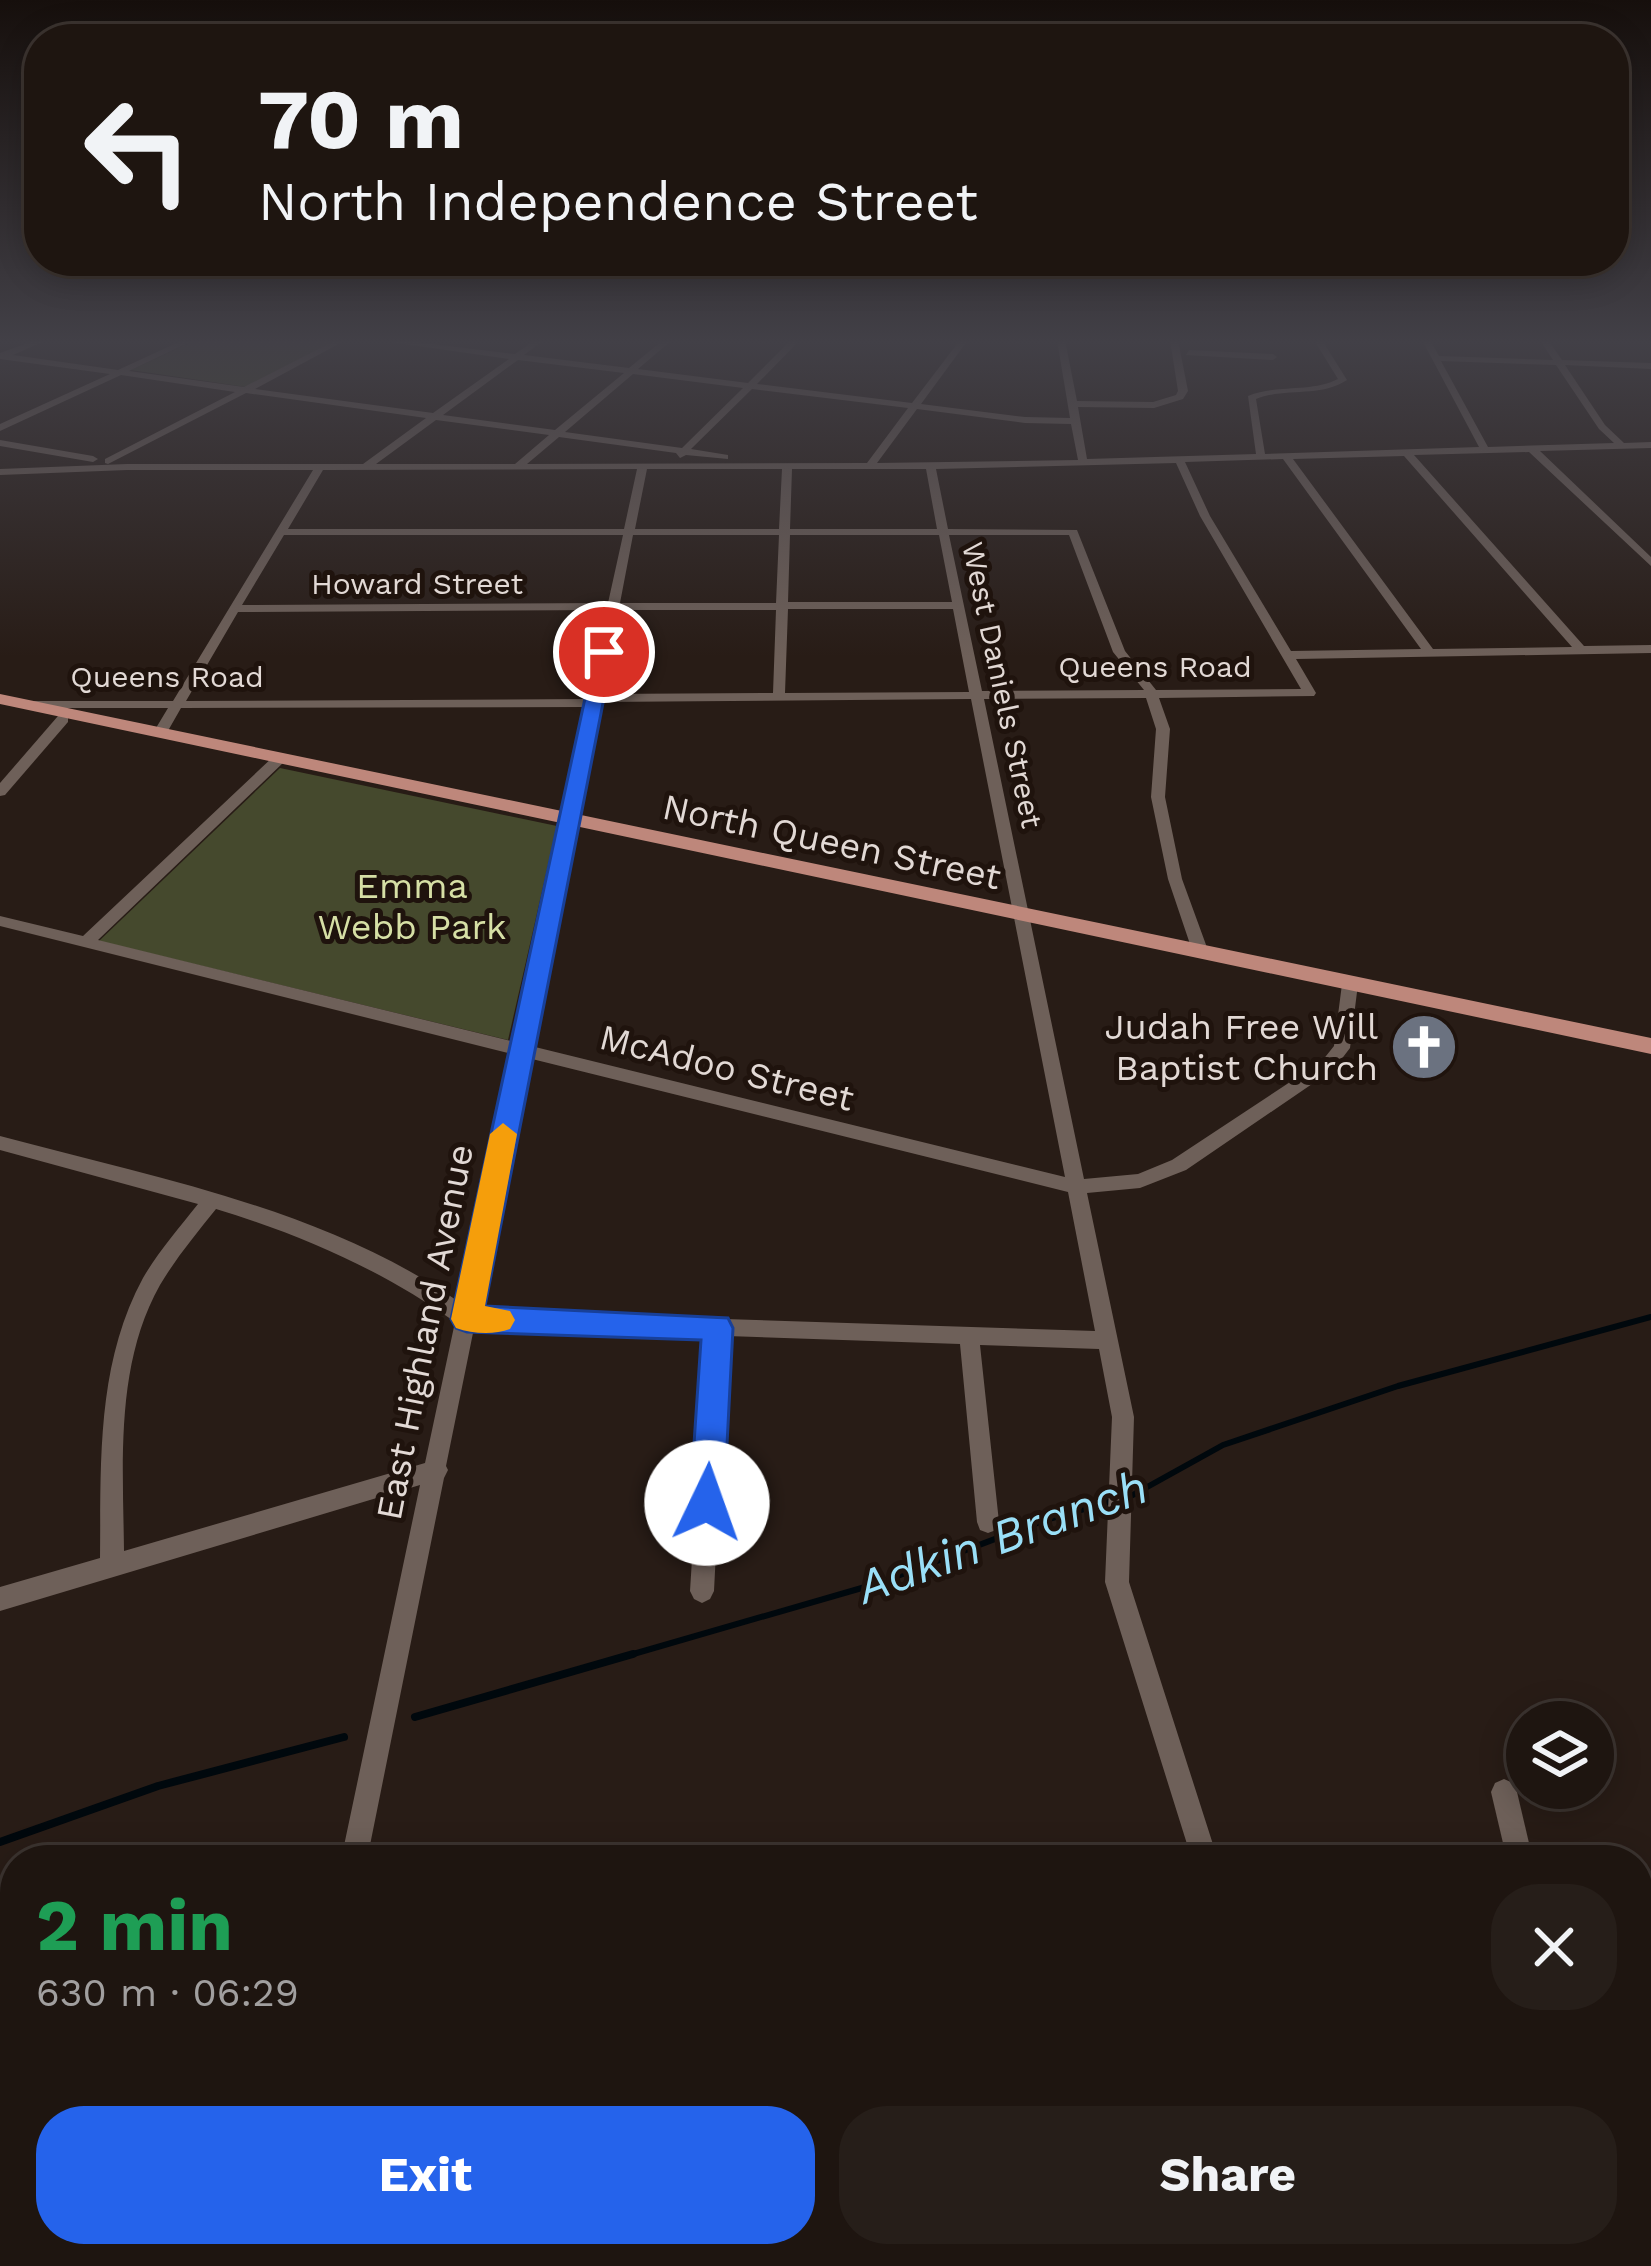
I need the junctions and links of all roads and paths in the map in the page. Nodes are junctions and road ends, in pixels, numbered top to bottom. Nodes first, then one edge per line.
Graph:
1 (16, 446) edge
2 (137, 446) edge
3 (394, 446) edge
4 (543, 446) edge
5 (648, 446) edge
6 (690, 446) edge
7 (885, 446) edge
8 (1080, 446) edge
9 (1260, 446) edge
10 (1483, 446) edge
11 (1622, 446) joint
12 (1629, 446) edge
13 (1532, 448) junction
14 (1485, 450) junction
15 (685, 451) junction
16 (1406, 452) junction
17 (1286, 456) junction
18 (1262, 457) junction
19 (1179, 459) junction
20 (108, 461) junction
21 (1084, 462) junction
22 (787, 466) junction
23 (870, 466) junction
24 (930, 466) junction
25 (127, 467) junction
26 (365, 467) junction
27 (517, 467) junction
28 (642, 467) junction
29 (669, 467) junction
30 (319, 468) junction
31 (0, 472) edge
32 (630, 530) junction
33 (785, 530) junction
34 (943, 530) junction
35 (283, 532) junction
36 (1651, 562) edge
37 (958, 605) junction
38 (784, 606) junction
39 (613, 607) junction
40 (236, 609) junction
41 (1651, 649) edge
42 (1580, 650) junction
43 (1430, 653) junction
44 (1289, 656) junction
45 (978, 695) junction
46 (1152, 695) junction
47 (779, 697) junction
48 (0, 699) edge
49 (594, 700) junction
50 (178, 704) junction
51 (29, 705) junction
52 (63, 719) dead end
53 (160, 733) junction
54 (280, 758) junction
55 (0, 791) edge
56 (572, 820) junction
57 (1022, 915) junction
58 (0, 921) edge
59 (87, 942) junction
60 (1201, 953) junction
61 (1350, 984) junction
62 (1651, 1046) edge
63 (520, 1050) junction
64 (0, 1143) edge
65 (1076, 1187) junction
66 (210, 1203) junction
67 (467, 1319) junction
68 (717, 1328) junction
69 (969, 1335) junction
70 (1108, 1340) junction
71 (437, 1470) junction
72 (988, 1522) dead end
73 (112, 1565) junction
74 (702, 1591) dead end
75 (0, 1598) edge
76 (1504, 1792) dead end
77 (357, 1845) edge
78 (1200, 1845) edge
79 (1516, 1845) edge

1 - 20 street
2 - 20 street
3 - 26 street
4 - 27 street
5 - 15 street
6 - 15 street
7 - 23 street
8 - 21 street
9 - 18 street
10 - 14 street
11 - 12 street
11 - 13 street
13 - 14 street
13 - 36 street
14 - 16 street
15 - 22 street
15 - 29 street
16 - 17 street
16 - 42 street
17 - 18 street
17 - 43 street
18 - 19 street
19 - 21 street
19 - 44 street
20 - 25 street
21 - 24 street
22 - 23 street
22 - 29 street
22 - 33 street
23 - 24 street
24 - 34 street, West Daniels Street
25 - 30 street
25 - 31 street
26 - 27 street
26 - 30 street
27 - 28 street
28 - 29 street
28 - 32 street, East Highland Avenue
30 - 35 street
32 - 33 street
32 - 35 street
32 - 39 street, East Highland Avenue
33 - 34 street
33 - 38 street
34 - 37 street, West Daniels Street
34 - 46 street
35 - 40 street
37 - 38 street, Howard Street
37 - 45 street, West Daniels Street
38 - 39 street, Howard Street
38 - 47 street
39 - 40 street, Howard Street
39 - 49 street, East Highland Avenue
40 - 50 street
41 - 42 street, Queens Road
42 - 43 street, Queens Road
43 - 44 street, Queens Road
44 - 46 street, Queens Road
45 - 46 street, Queens Road
45 - 47 street, Queens Road
45 - 57 street, West Daniels Street
46 - 60 street
47 - 49 street, Queens Road
48 - 51 main road, North Queen Street
49 - 50 street, Queens Road
49 - 56 street, East Highland Avenue
50 - 51 street, Queens Road
50 - 53 street
51 - 53 main road, North Queen Street
52 - 55 street
53 - 54 main road, North Queen Street
54 - 56 main road, North Queen Street
54 - 59 street
56 - 57 main road, North Queen Street
56 - 63 street, East Highland Avenue
57 - 60 main road, North Queen Street
57 - 65 street, West Daniels Street
58 - 59 street, McAdoo Street
59 - 63 street, McAdoo Street
60 - 61 main road, North Queen Street
61 - 62 main road, North Queen Street
61 - 65 street, McAdoo Street
63 - 65 street, McAdoo Street
63 - 67 street, East Highland Avenue
64 - 66 street
65 - 70 street, West Daniels Street
66 - 67 street
66 - 73 street
67 - 68 street
67 - 71 street, East Highland Avenue
68 - 69 street
68 - 74 street
69 - 70 street
69 - 72 street
70 - 78 street, West Daniels Street
71 - 73 street
71 - 77 street, East Highland Avenue
73 - 75 street
76 - 79 street

